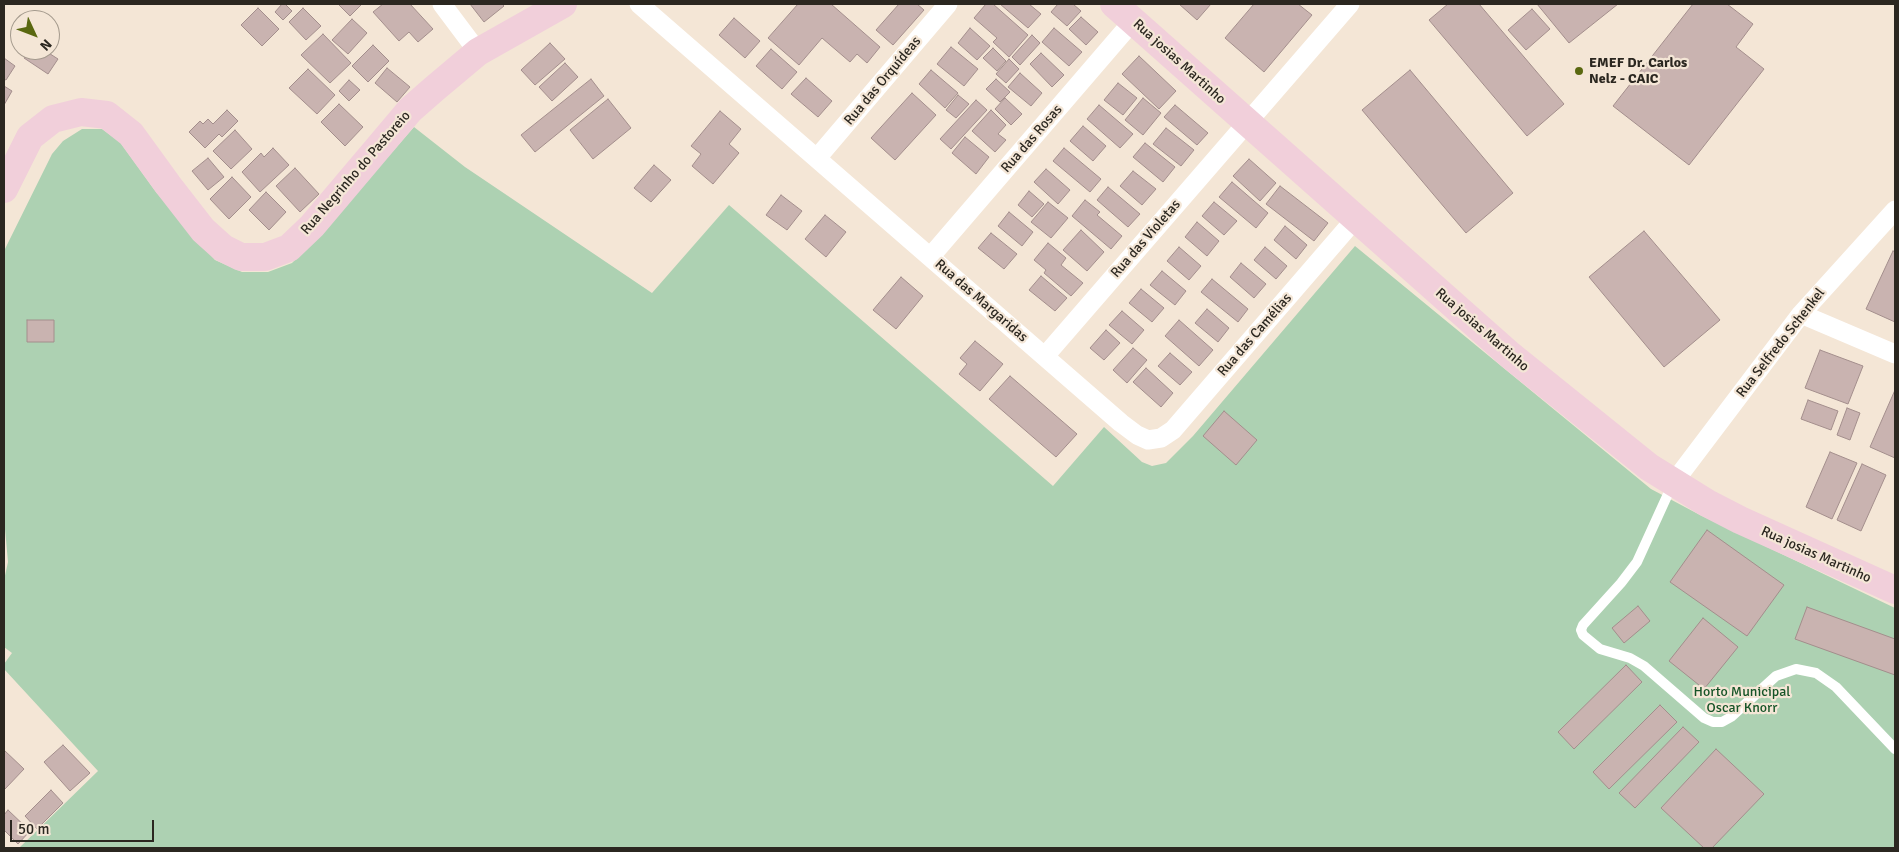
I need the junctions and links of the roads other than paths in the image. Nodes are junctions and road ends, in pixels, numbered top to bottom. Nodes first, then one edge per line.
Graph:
1 (442, 4) edge
2 (563, 4) edge
3 (639, 4) edge
4 (948, 4) edge
5 (1350, 4) edge
6 (1124, 12) edge
7 (478, 52) junction
8 (1246, 123) junction
9 (818, 158) junction
10 (4, 189) edge
11 (1895, 210) edge
12 (1356, 218) junction
13 (931, 256) junction
14 (1801, 314) junction
15 (1895, 354) edge
16 (1045, 356) junction
17 (1148, 440) joint
18 (1674, 482) junction
19 (1895, 590) edge
20 (1895, 749) edge

1 - 7 street
2 - 7 street, Rua Negrinho do Pastoreio
3 - 9 street, Rua das Margaridas
4 - 9 street, Rua das Orquídeas
5 - 8 street, Rua das Violetas
6 - 8 street, Rua josias Martinho
6 - 13 street, Rua das Rosas
7 - 10 street, Rua Negrinho do Pastoreio
8 - 12 street, Rua josias Martinho
8 - 16 street, Rua das Violetas
9 - 13 street, Rua das Margaridas
11 - 14 street, Rua Selfredo Schenkel
12 - 17 street, Rua das Camélias
12 - 18 street, Rua josias Martinho
13 - 16 street, Rua das Margaridas
14 - 15 street
14 - 18 street, Rua Selfredo Schenkel
16 - 17 street, Rua das Margaridas
18 - 19 street, Rua josias Martinho
18 - 20 lane

